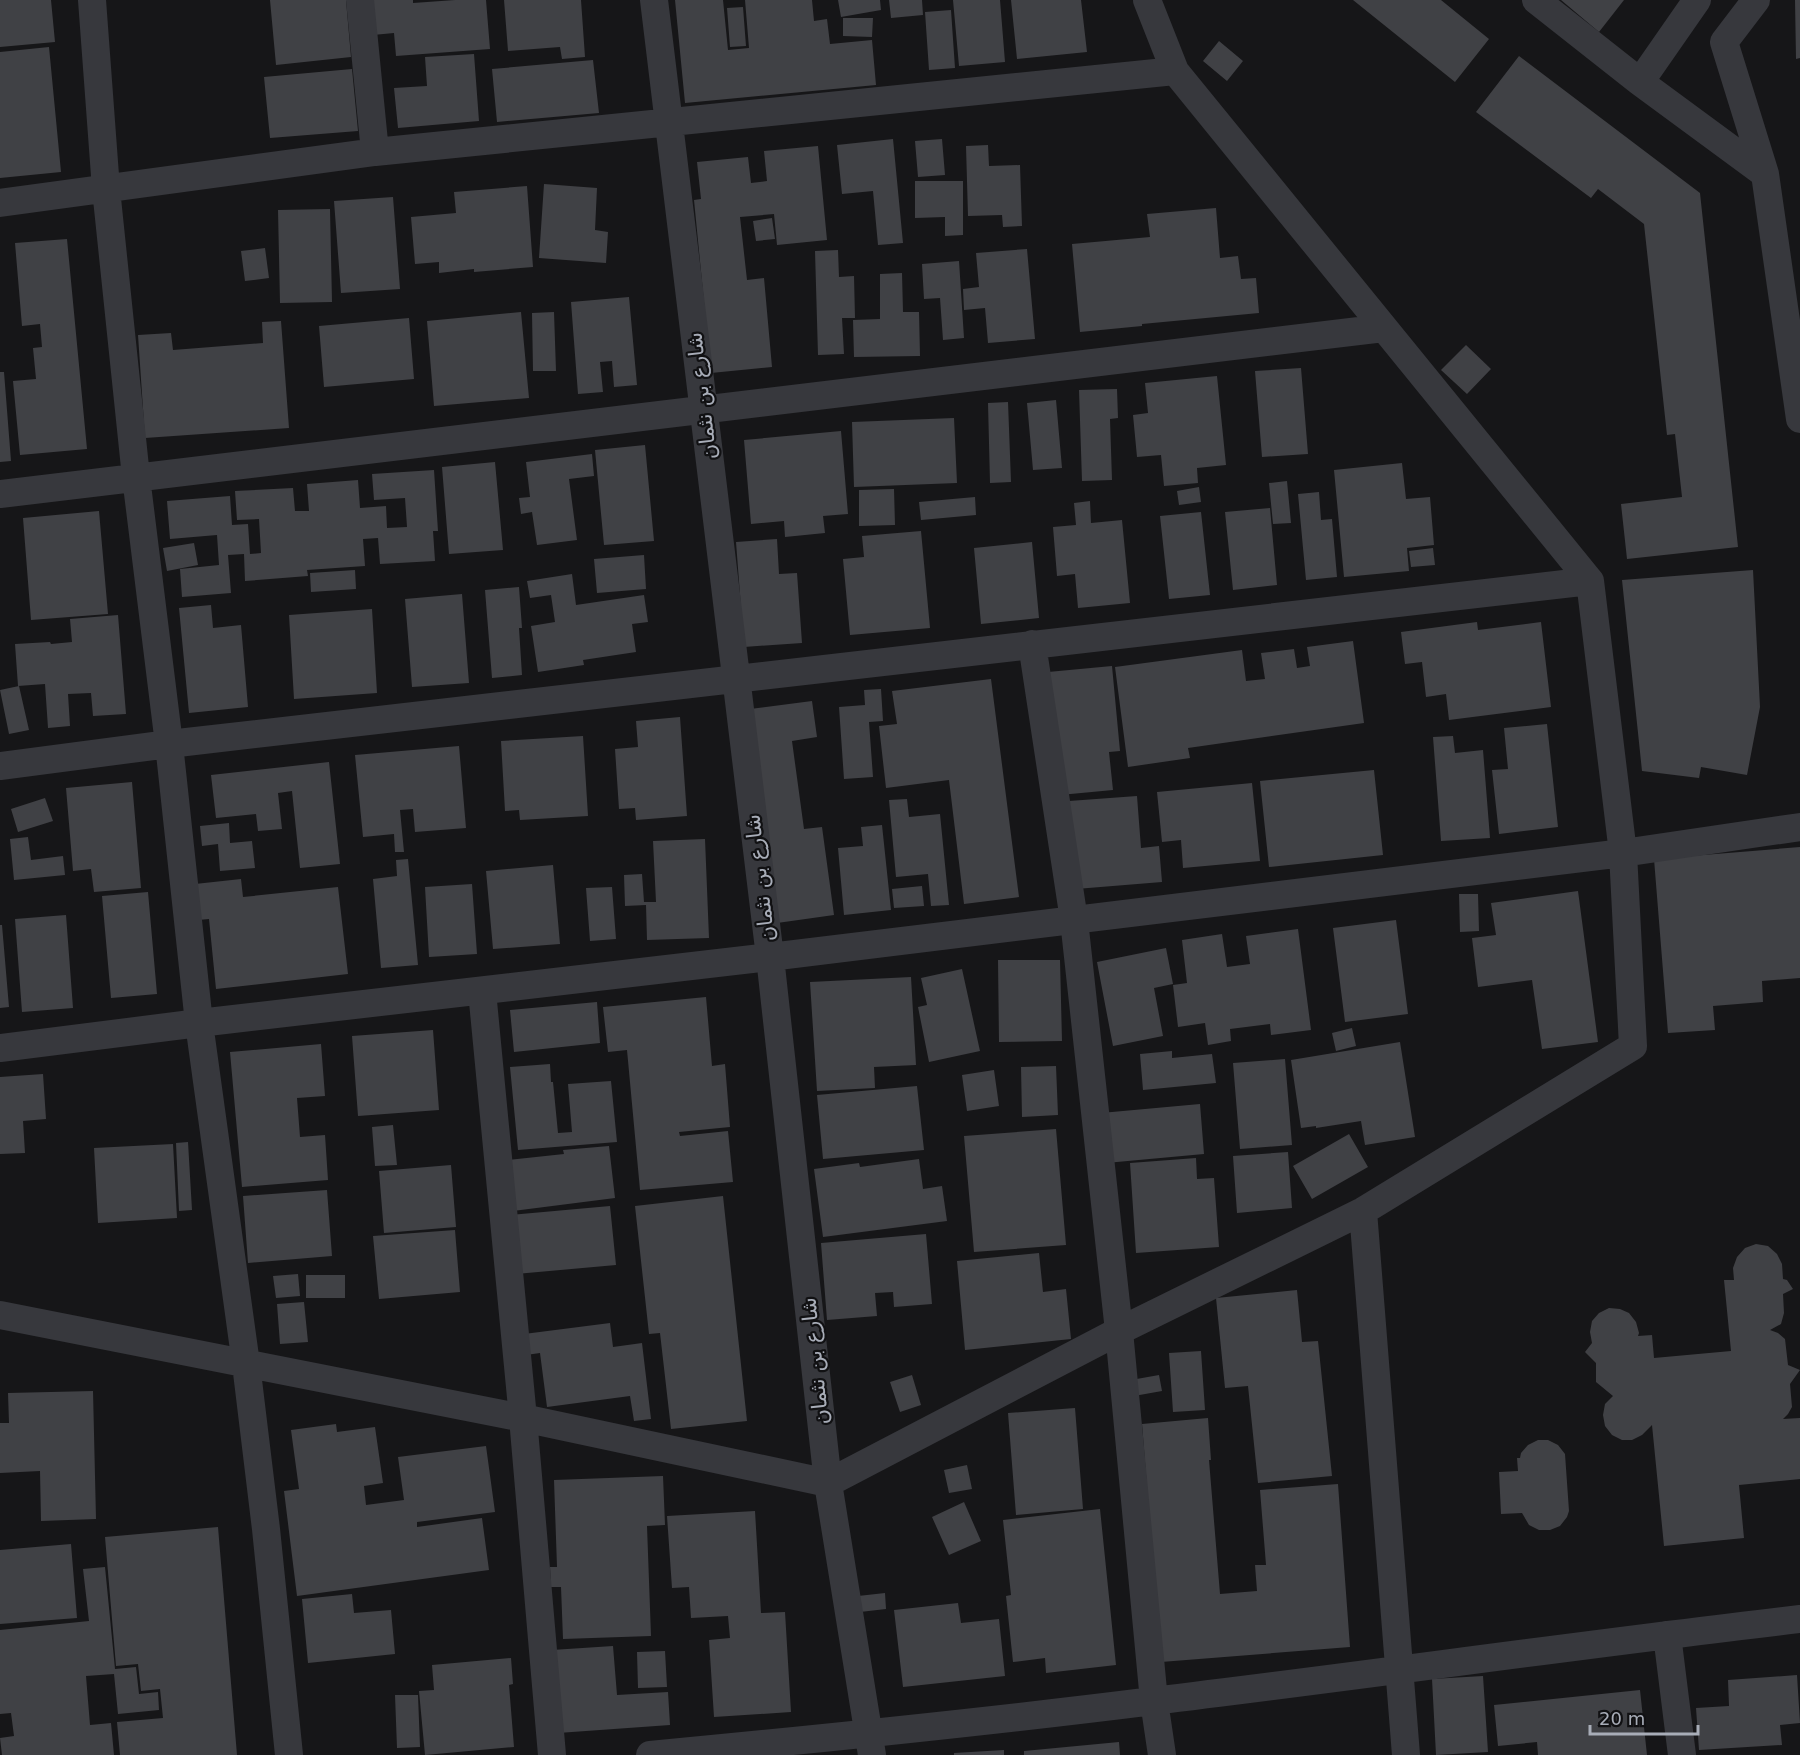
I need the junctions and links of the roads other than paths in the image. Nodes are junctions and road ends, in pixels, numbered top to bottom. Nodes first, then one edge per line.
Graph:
1 (92, 0) edge
2 (360, 0) edge
3 (654, 0) edge
4 (1147, 0) edge
5 (1536, 0) edge
6 (1696, 0) edge
7 (1756, 0) edge
8 (1175, 71) junction
9 (1640, 82) junction
10 (670, 124) junction
11 (375, 152) junction
12 (1765, 174) junction
13 (106, 189) junction
14 (0, 203) edge
15 (1384, 328) junction
16 (703, 410) junction
17 (1800, 419) edge
18 (136, 477) junction
19 (0, 494) edge
20 (1590, 581) junction
21 (1032, 644) junction
22 (736, 679) junction
23 (169, 744) junction
24 (0, 766) edge
25 (1800, 827) edge
26 (1623, 853) junction
27 (1074, 920) junction
28 (770, 957) junction
29 (483, 991) junction
30 (199, 1023) junction
31 (0, 1048) edge
32 (1364, 1211) junction
33 (0, 1315) edge
34 (1119, 1331) junction
35 (246, 1364) junction
36 (524, 1418) junction
37 (828, 1483) junction
38 (1800, 1619) edge
39 (1667, 1635) junction
40 (1398, 1669) junction
41 (1154, 1701) junction
42 (871, 1744) edge
43 (289, 1755) edge
44 (552, 1755) edge
45 (650, 1755) edge
46 (1162, 1755) edge
47 (1406, 1755) edge
48 (1682, 1755) edge

1 - 13 street
2 - 11 street
3 - 10 street, شارع بن نثمان
4 - 8 street
5 - 9 street
6 - 9 street
7 - 12 street
8 - 10 street
8 - 15 street
9 - 12 street
10 - 11 street
10 - 16 street, شارع بن نثمان
11 - 13 street
12 - 17 street
13 - 14 street
13 - 18 street
15 - 16 street
15 - 20 street
16 - 18 street
16 - 22 street, شارع بن نثمان
18 - 19 street
18 - 23 street
20 - 21 street
20 - 26 street
21 - 22 street
21 - 27 street
22 - 23 street
22 - 28 street, شارع بن نثمان
23 - 24 street
23 - 30 street
25 - 26 street
26 - 27 street
26 - 32 street
27 - 28 street
27 - 34 street
28 - 29 street
28 - 37 street, شارع بن نثمان
29 - 30 street
29 - 36 street
30 - 31 street
30 - 35 street
32 - 34 street
32 - 40 street
33 - 35 street
34 - 37 street
34 - 41 street
35 - 36 street
35 - 43 street
36 - 37 street
36 - 44 street
37 - 42 street, شارع بن نثمان
38 - 39 street
39 - 40 street
39 - 48 street
40 - 41 street
40 - 47 street
41 - 42 street
41 - 46 street
42 - 45 street

